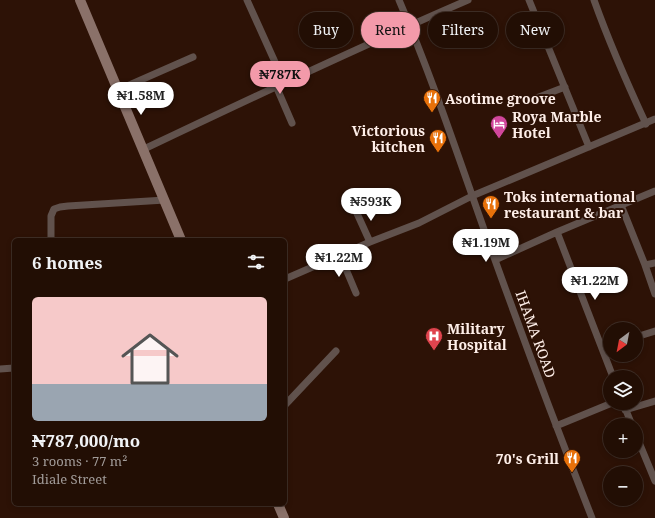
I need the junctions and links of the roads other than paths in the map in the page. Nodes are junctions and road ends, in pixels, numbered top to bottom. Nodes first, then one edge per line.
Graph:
1 (80, 0) edge
2 (247, 0) edge
3 (399, 0) edge
4 (468, 0) edge
5 (529, 0) edge
6 (594, 0) edge
7 (404, 12) edge
8 (420, 21) edge
9 (361, 47) edge
10 (419, 48) edge
11 (194, 57) dead end
12 (284, 82) junction
13 (276, 86) junction
14 (565, 87) junction
15 (118, 90) junction
16 (531, 100) dead end
17 (655, 119) edge
18 (292, 123) dead end
19 (646, 124) junction
20 (589, 147) junction
21 (144, 149) junction
22 (655, 191) edge
23 (472, 196) junction
24 (165, 200) junction
25 (621, 205) junction
26 (355, 209) dead end
27 (557, 232) junction
28 (51, 238) edge
29 (180, 238) edge
30 (370, 242) junction
31 (340, 255) junction
32 (495, 260) junction
33 (655, 263) edge
34 (645, 265) junction
35 (287, 279) edge
36 (356, 293) dead end
37 (655, 294) edge
38 (655, 331) edge
39 (643, 335) edge
40 (602, 347) joint
41 (336, 351) dead end
42 (12, 368) edge
43 (0, 369) edge
44 (610, 370) edge
45 (655, 401) edge
46 (287, 403) edge
47 (643, 403) edge
48 (603, 407) edge
49 (556, 426) junction
50 (643, 452) edge
51 (655, 481) edge
52 (279, 506) edge
53 (284, 518) edge
54 (592, 518) edge

1 - 15 street
2 - 12 street
3 - 7 street, IHAMA ROAD
4 - 8 street
5 - 14 street
6 - 19 street
9 - 12 street
10 - 23 street, IHAMA ROAD
11 - 15 street
12 - 13 street
13 - 18 street
13 - 21 street
14 - 16 street
14 - 20 street
15 - 21 street
17 - 19 street
19 - 20 street
20 - 23 street
21 - 24 street
22 - 25 street
23 - 30 street
23 - 32 street, IHAMA ROAD
24 - 28 street
24 - 29 street
25 - 27 street
25 - 34 street
26 - 30 street
27 - 32 street
27 - 40 street
30 - 31 street
31 - 35 street
31 - 36 street
32 - 49 street, IHAMA ROAD
33 - 34 street
34 - 37 street
38 - 39 street
40 - 44 street
41 - 46 street
42 - 43 street
45 - 47 street
48 - 49 street
49 - 54 street, IHAMA ROAD
50 - 51 street
52 - 53 street

